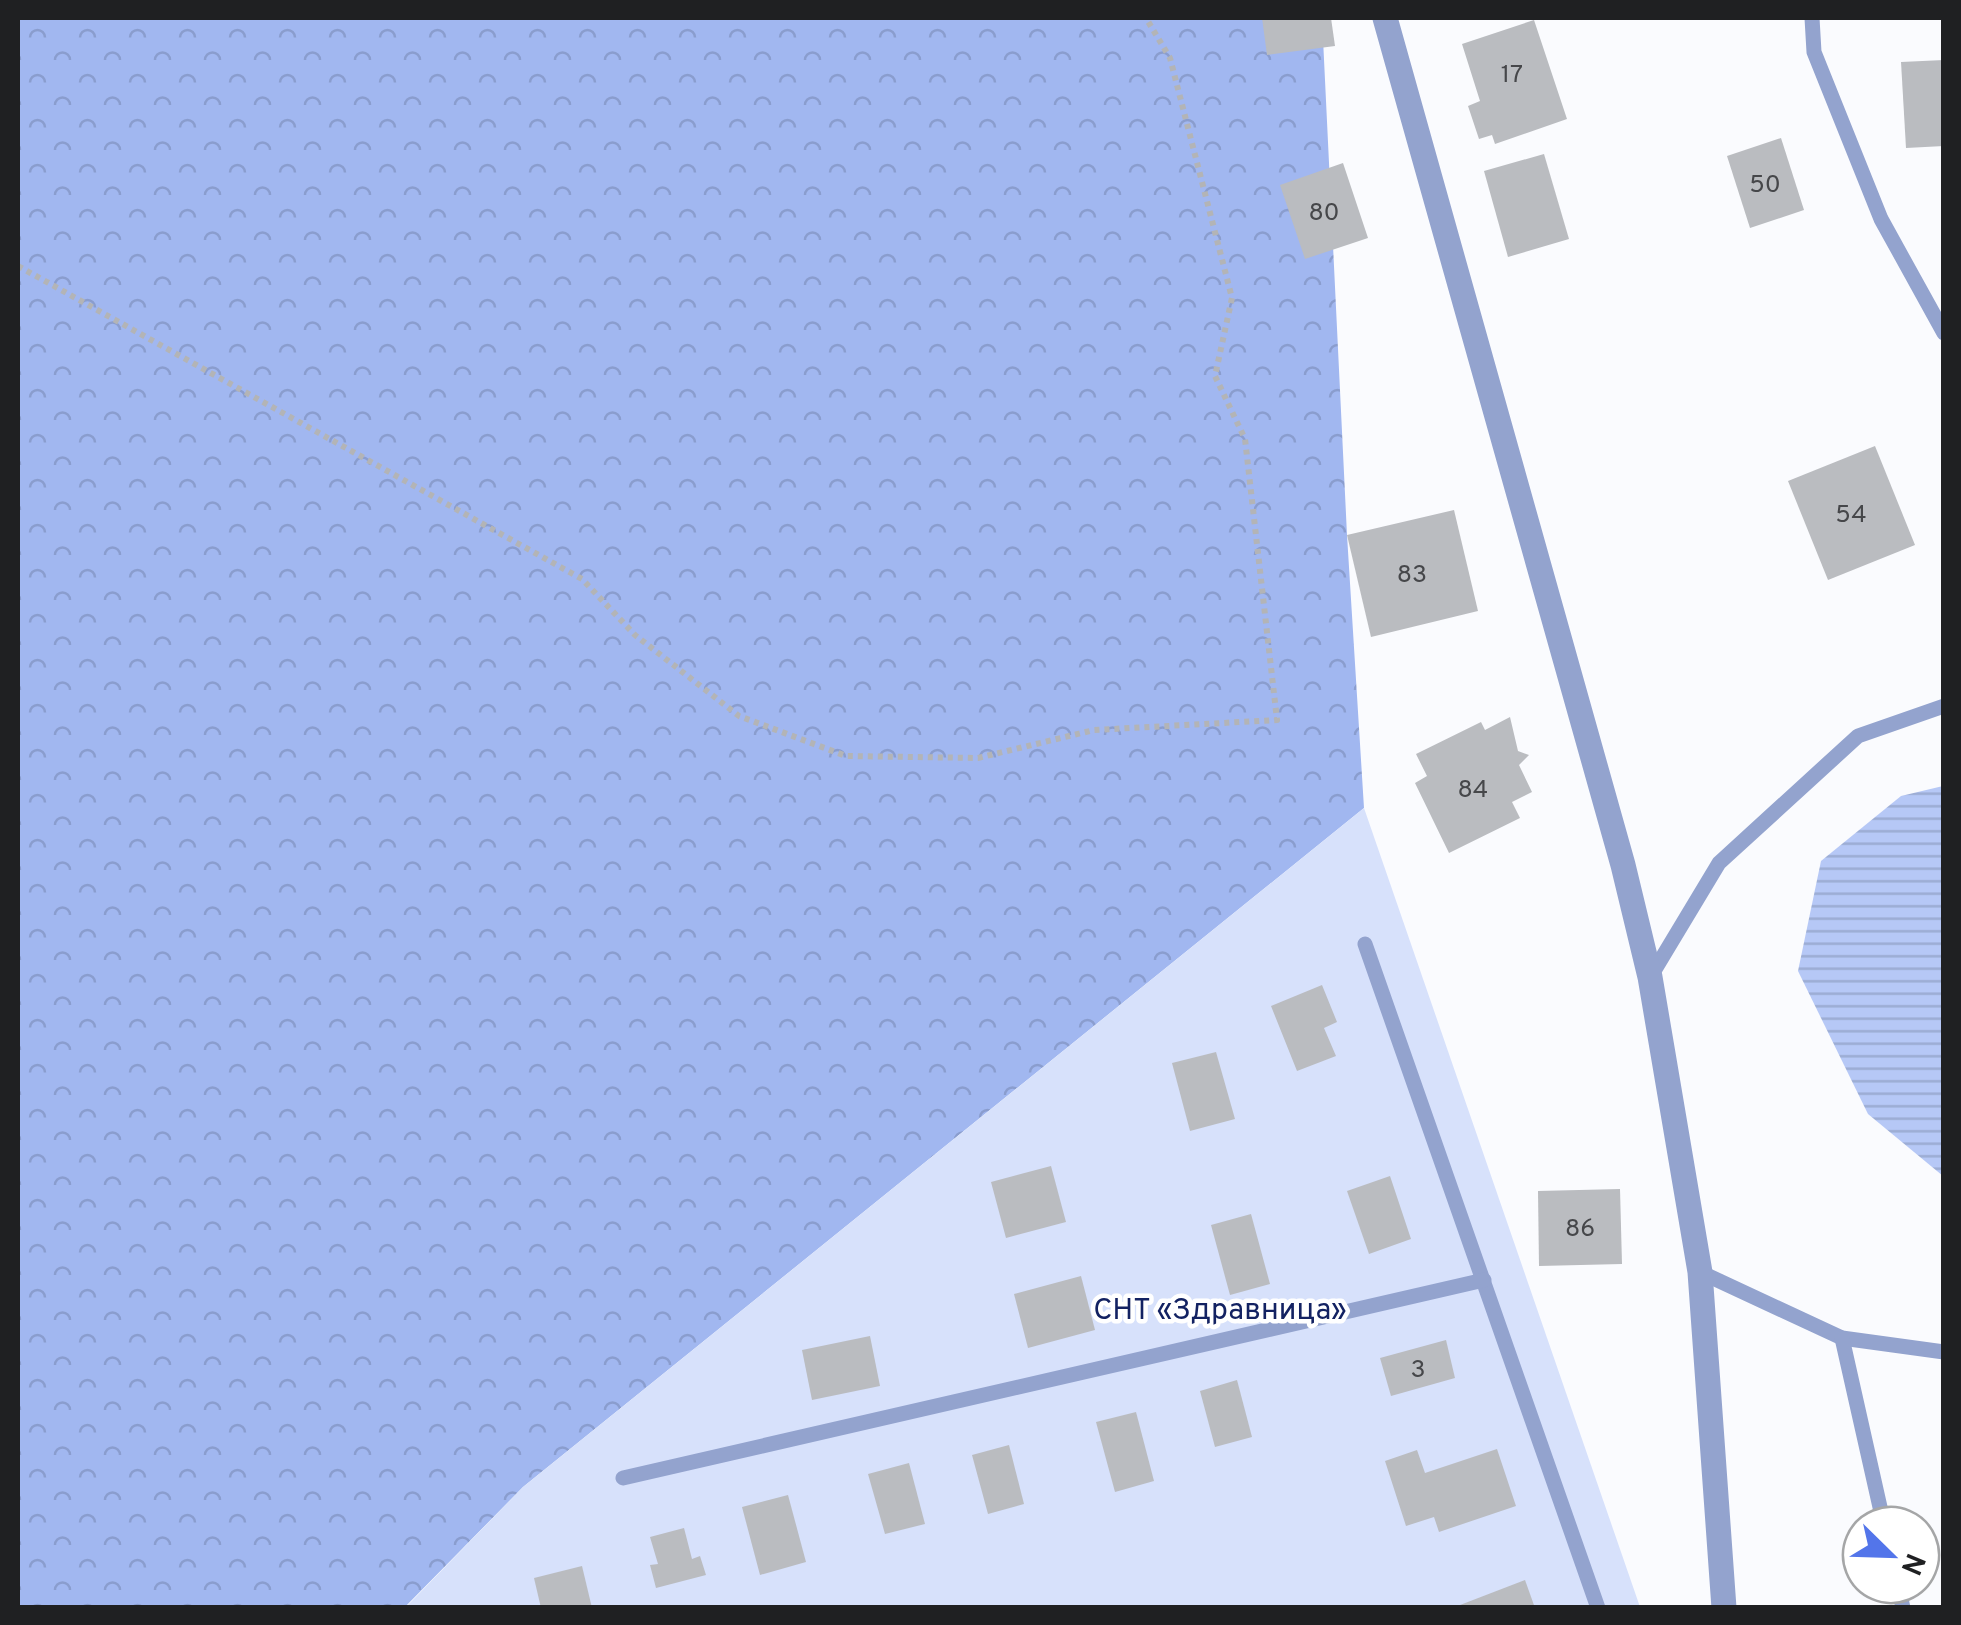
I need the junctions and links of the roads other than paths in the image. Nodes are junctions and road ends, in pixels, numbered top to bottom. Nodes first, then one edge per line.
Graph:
1 (1385, 18) edge
2 (1812, 18) edge
3 (1944, 333) edge
4 (1944, 706) edge
5 (1365, 944) dead end
6 (1650, 977) junction
7 (1700, 1272) junction
8 (1484, 1280) junction
9 (1842, 1338) junction
10 (1944, 1352) edge
11 (623, 1478) dead end
12 (1880, 1505) edge
13 (1598, 1608) edge
14 (1724, 1608) edge

1 - 6 street
2 - 3 lane
4 - 6 lane
5 - 8 lane
6 - 7 street
7 - 9 lane
7 - 14 street
8 - 11 lane
8 - 13 lane
9 - 10 lane
9 - 12 lane

